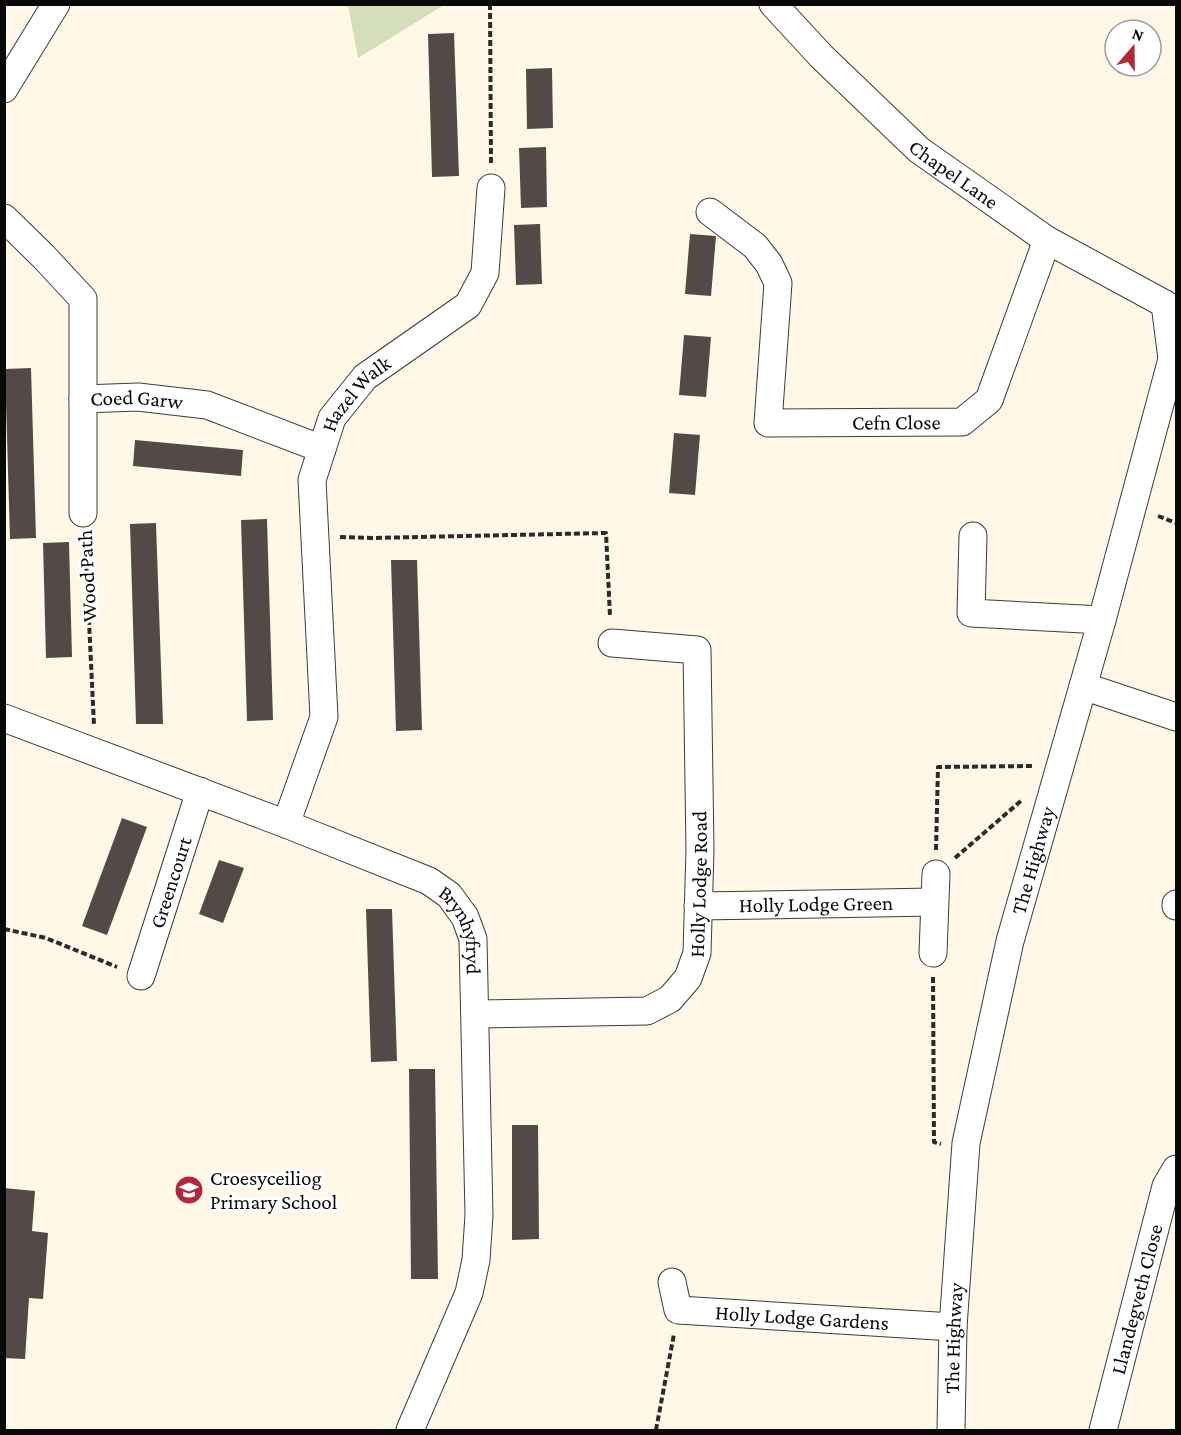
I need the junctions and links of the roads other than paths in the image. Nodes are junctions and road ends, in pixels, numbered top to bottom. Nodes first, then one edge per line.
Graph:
1 (56, 4) edge
2 (773, 4) edge
3 (4, 89) edge
4 (491, 188) road end
5 (710, 212) dead end
6 (4, 218) edge
7 (1047, 240) junction
8 (1171, 298) edge
9 (83, 399) junction
10 (322, 449) junction
11 (83, 513) road end
12 (973, 536) dead end
13 (1102, 620) junction
14 (612, 643) road end
15 (1083, 686) junction
16 (1176, 717) edge
17 (4, 718) edge
18 (200, 791) junction
19 (286, 824) junction
20 (936, 874) road end
21 (934, 902) junction
22 (698, 906) junction
23 (933, 953) road end
24 (141, 976) road end
25 (476, 1014) junction
26 (1176, 1170) edge
27 (672, 1282) dead end
28 (953, 1327) junction
29 (410, 1431) edge
30 (951, 1431) edge
31 (1103, 1431) edge

1 - 3 street
2 - 7 street, Chapel Lane
4 - 10 street, Hazel Walk
5 - 7 street, Cefn Close
6 - 9 street, Coed Garw
7 - 8 street, Chapel Lane
8 - 13 street, The Highway
9 - 10 street, Coed Garw
9 - 11 street, Wood Path
10 - 19 street, Hazel Walk
12 - 13 street
13 - 15 street, The Highway
14 - 22 street, Holly Lodge Road
15 - 16 street
15 - 28 street, The Highway
17 - 18 street, Brynhyfryd
18 - 19 street, Brynhyfryd
18 - 24 street, Greencourt
19 - 25 street, Brynhyfryd
20 - 21 street
21 - 22 street, Holly Lodge Green
21 - 23 street
22 - 25 street, Holly Lodge Road
25 - 29 street, Brynhyfryd
26 - 31 street, Llandegveth Close
27 - 28 street, Holly Lodge Gardens
28 - 30 street, The Highway

